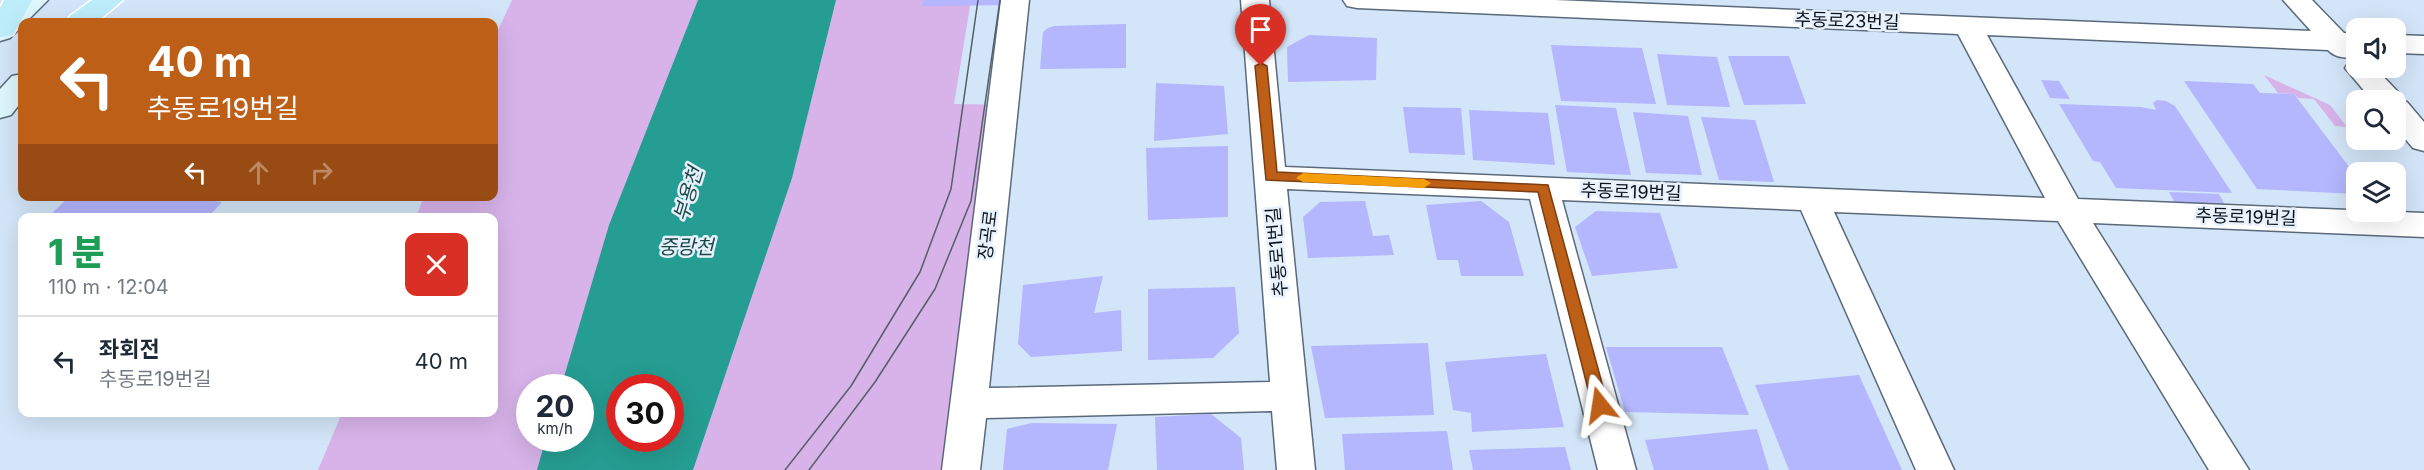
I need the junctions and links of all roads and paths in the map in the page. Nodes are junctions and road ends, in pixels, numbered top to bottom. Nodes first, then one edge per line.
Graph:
1 (18, 0) edge
2 (34, 0) edge
3 (98, 0) edge
4 (109, 0) edge
5 (1015, 0) edge
6 (1255, 0) edge
7 (1358, 0) edge
8 (2297, 0) edge
9 (83, 18) edge
10 (85, 18) edge
11 (1968, 26) junction
12 (2, 30) edge
13 (2346, 42) edge
14 (2406, 44) edge
15 (2424, 45) edge
16 (2369, 78) edge
17 (18, 88) edge
18 (2379, 90) edge
19 (0, 108) edge
20 (2406, 120) edge
21 (2424, 141) edge
22 (1270, 177) junction
23 (1543, 188) junction
24 (1812, 200) junction
25 (2068, 210) junction
26 (2424, 225) edge
27 (1290, 396) junction
28 (968, 403) junction
29 (961, 470) edge
30 (1296, 470) edge
31 (1617, 470) edge
32 (1935, 470) edge
33 (2230, 470) edge

1 - 12 main road
2 - 12 street
3 - 9 street
4 - 10 main road
5 - 28 street, 장곡로
6 - 22 street, 추동로1번길
7 - 11 street, 추동로23번길
8 - 13 street
11 - 13 street, 추동로23번길
11 - 25 street
14 - 15 street
16 - 18 street
17 - 19 street
20 - 21 street
22 - 23 street, 추동로19번길
22 - 27 street, 추동로1번길
23 - 24 street, 추동로19번길
23 - 31 street
24 - 25 street, 추동로19번길
24 - 32 street
25 - 26 street, 추동로19번길
25 - 33 street
27 - 28 street
27 - 30 street, 추동로1번길
28 - 29 street, 장곡로

